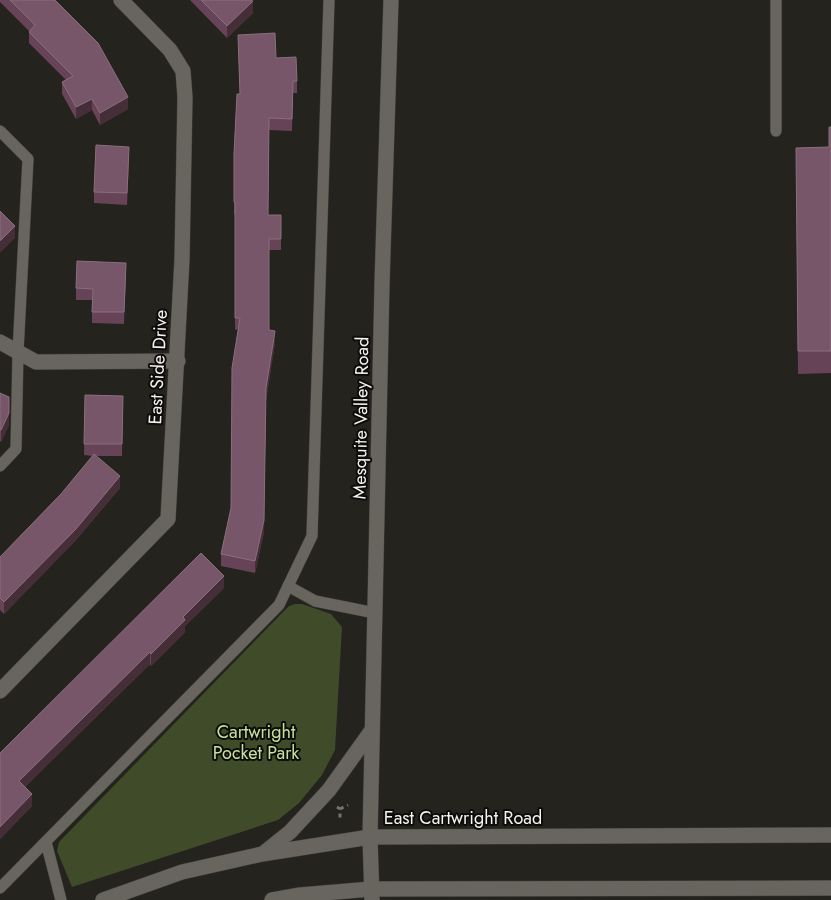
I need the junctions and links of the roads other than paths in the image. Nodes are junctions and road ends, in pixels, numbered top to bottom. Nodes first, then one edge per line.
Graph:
1 (122, 0) edge
2 (329, 0) edge
3 (391, 0) edge
4 (776, 0) edge
5 (0, 131) edge
6 (776, 132) dead end
7 (0, 342) edge
8 (18, 352) junction
9 (178, 361) junction
10 (0, 466) edge
11 (288, 586) junction
12 (375, 613) junction
13 (0, 692) edge
14 (372, 730) junction
15 (831, 835) edge
16 (370, 837) junction
17 (46, 842) junction
18 (262, 854) junction
19 (0, 888) edge
20 (831, 888) edge
21 (371, 894) edge
22 (61, 900) edge
23 (103, 900) edge
24 (272, 900) edge

1 - 9 street, East Side Drive
2 - 11 lane
3 - 12 street, Mesquite Valley Road
4 - 6 lane
5 - 8 lane
7 - 8 street
8 - 9 street
8 - 10 lane
9 - 13 street, East Side Drive
11 - 12 lane
11 - 17 lane
12 - 14 street, Mesquite Valley Road
14 - 16 street, Mesquite Valley Road
14 - 18 street
15 - 16 street, East Cartwright Road
16 - 18 street, East Cartwright Road
16 - 21 street, Mesquite Valley Road
17 - 19 lane
17 - 22 lane
18 - 23 street, East Cartwright Road
20 - 21 street
21 - 24 street

